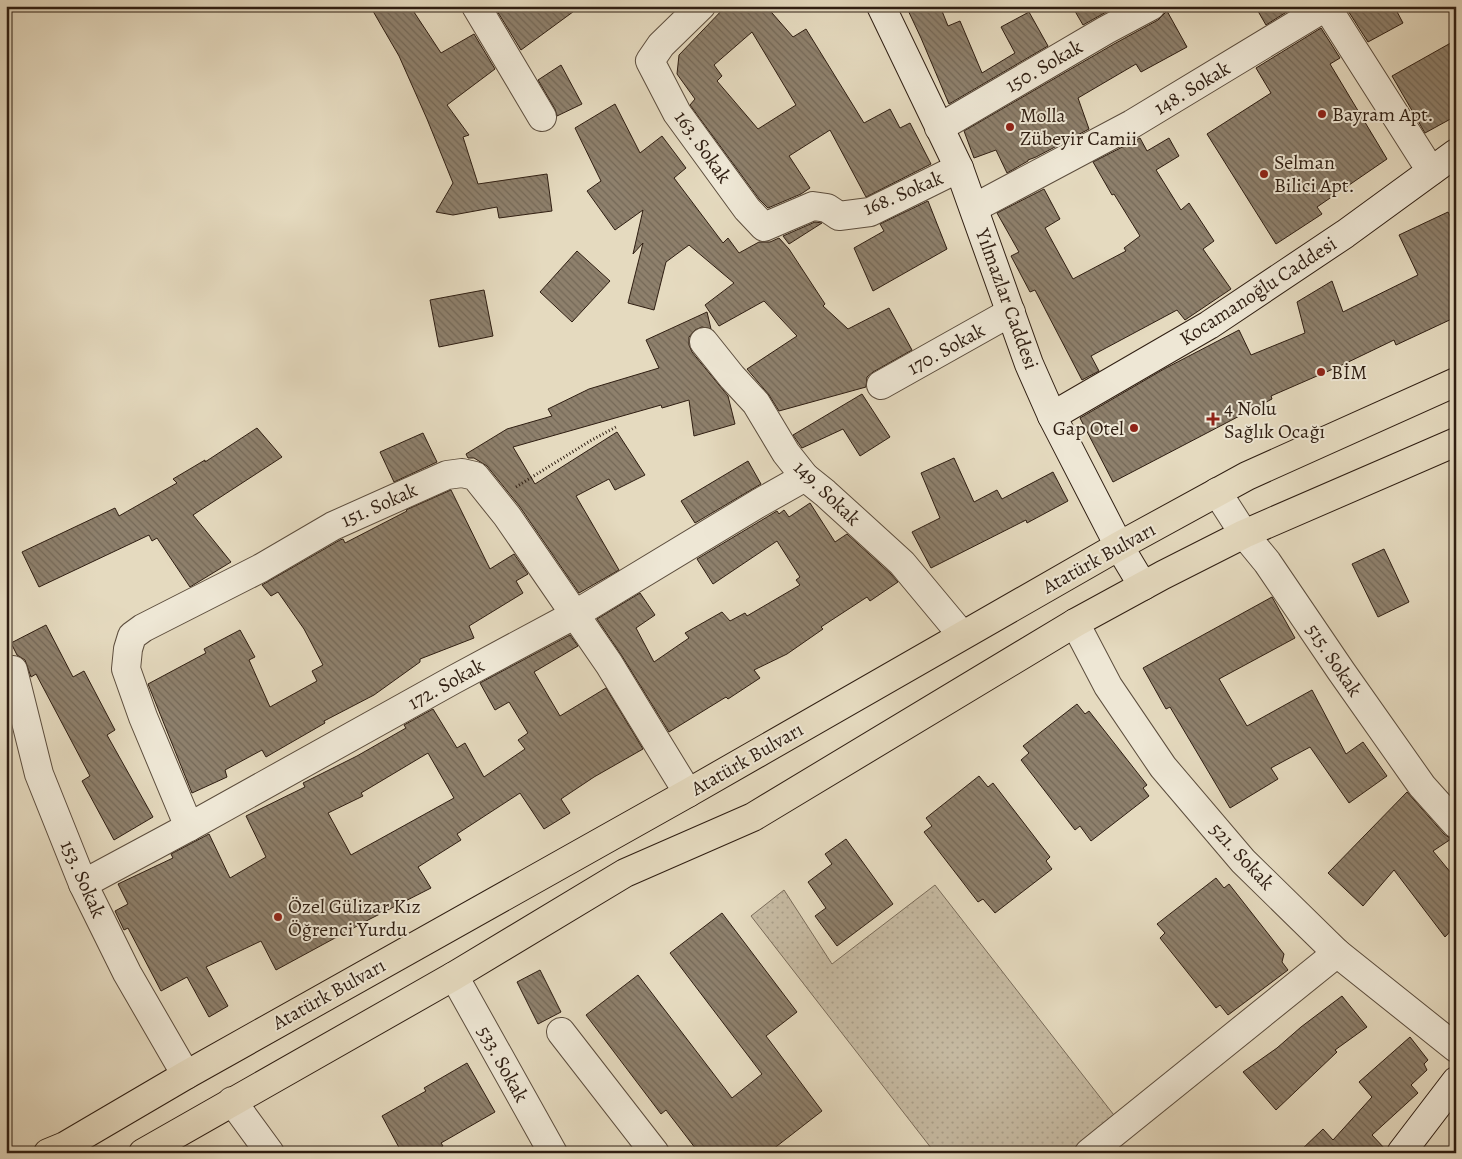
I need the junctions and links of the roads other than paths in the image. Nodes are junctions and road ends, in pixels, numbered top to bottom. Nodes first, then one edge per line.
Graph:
1 (476, 6) edge
2 (701, 6) edge
3 (881, 6) edge
4 (1151, 6) edge
5 (1327, 6) edge
6 (542, 117) dead end
7 (939, 128) junction
8 (1456, 153) edge
9 (959, 168) junction
10 (1431, 171) junction
11 (974, 208) junction
12 (764, 227) joint
13 (1011, 312) junction
14 (704, 342) dead end
15 (1456, 382) edge
16 (881, 385) dead end
17 (1052, 416) junction
18 (1456, 442) edge
19 (805, 477) junction
20 (1217, 492) junction
21 (1244, 534) junction
22 (1119, 546) junction
23 (1143, 586) junction
24 (574, 615) junction
25 (1075, 623) junction
26 (962, 634) junction
27 (13, 670) dead end
28 (688, 793) junction
29 (1456, 824) edge
30 (190, 827) junction
31 (82, 884) junction
32 (1338, 953) junction
33 (454, 976) junction
34 (561, 1032) dead end
35 (1456, 1048) edge
36 (186, 1075) junction
37 (1456, 1081) edge
38 (232, 1101) junction
39 (176, 1144) edge
40 (48, 1153) edge
41 (143, 1153) edge
42 (270, 1153) edge
43 (553, 1153) edge
44 (655, 1153) edge
45 (1089, 1153) edge
46 (1401, 1153) edge

1 - 6 street
2 - 12 street, 163. Sokak
3 - 7 street, Yılmazlar Caddesi
4 - 7 street, 150. Sokak
5 - 10 street
5 - 11 street, 148. Sokak
7 - 9 street, Yılmazlar Caddesi
8 - 10 street, Kocamanoğlu Caddesi
9 - 11 street, Yılmazlar Caddesi
9 - 12 street, 168. Sokak
10 - 17 street, Kocamanoğlu Caddesi
11 - 13 street, Yılmazlar Caddesi
13 - 16 street, 170. Sokak
13 - 17 street, Yılmazlar Caddesi
14 - 19 street, 149. Sokak
15 - 20 main road, Atatürk Bulvarı
17 - 22 street, Yılmazlar Caddesi
18 - 21 main road
19 - 24 street, 172. Sokak
19 - 26 street, 149. Sokak
20 - 21 street, 515. Sokak
20 - 22 main road, Atatürk Bulvarı
21 - 23 main road
21 - 29 street, 515. Sokak
22 - 23 street, Yılmazlar Caddesi
22 - 26 main road, Atatürk Bulvarı
23 - 25 main road
24 - 28 street, 151. Sokak
24 - 30 street, 172. Sokak
24 - 30 street, 151. Sokak
25 - 32 street, 521. Sokak
25 - 33 main road
26 - 28 main road, Atatürk Bulvarı
27 - 31 street, 153. Sokak
28 - 36 main road, Atatürk Bulvarı
30 - 31 street, 172. Sokak
31 - 36 street, 153. Sokak
32 - 35 street, 521. Sokak
32 - 45 street
33 - 38 main road
33 - 43 street, 533. Sokak
34 - 44 street
36 - 40 main road, Atatürk Bulvarı
37 - 46 street
38 - 39 main road
38 - 42 street
39 - 41 main road

